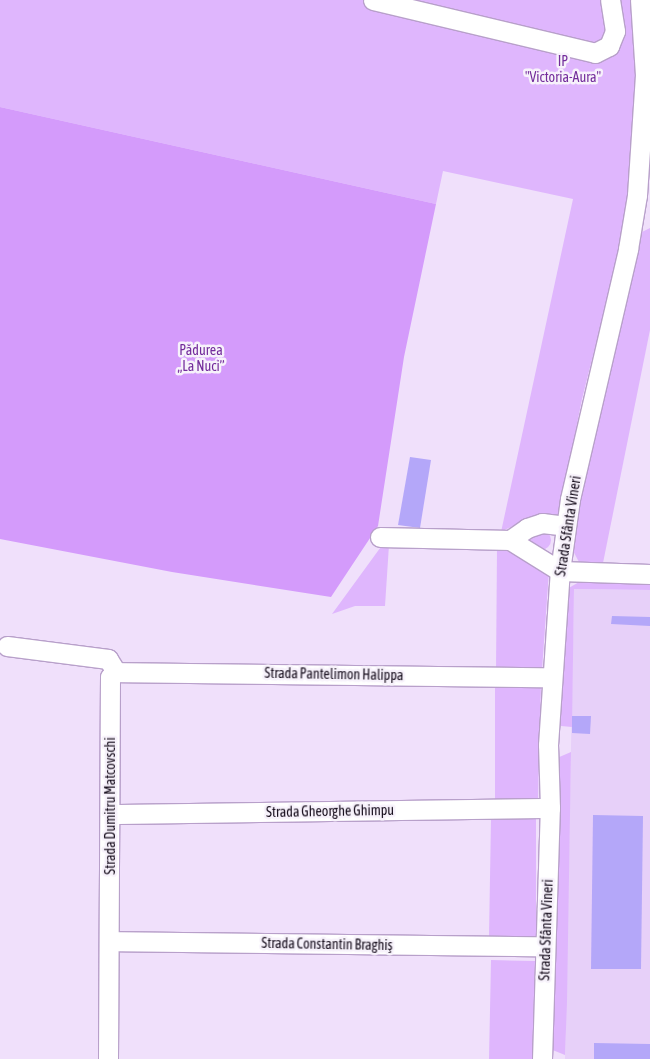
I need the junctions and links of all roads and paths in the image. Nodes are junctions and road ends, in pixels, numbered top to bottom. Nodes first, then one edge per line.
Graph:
1 (373, 0) edge
2 (610, 0) edge
3 (640, 0) edge
4 (642, 211) edge
5 (566, 526) junction
6 (380, 536) dead end
7 (510, 540) junction
8 (560, 571) junction
9 (650, 574) edge
10 (7, 646) dead end
11 (116, 672) junction
12 (552, 677) junction
13 (550, 808) junction
14 (110, 814) junction
15 (109, 941) junction
16 (545, 946) junction
17 (108, 1059) edge
18 (542, 1059) edge

1 - 2 street
3 - 4 street, Strada Sfânta Vineri
4 - 5 street, Strada Sfânta Vineri
5 - 7 street
5 - 8 street, Strada Sfânta Vineri
6 - 7 street
7 - 8 street
8 - 9 street
8 - 12 street, Strada Sfânta Vineri
10 - 11 street
11 - 12 street, Strada Pantelimon Halippa
11 - 14 street, Strada Dumitru Matcovschi
12 - 13 street, Strada Sfânta Vineri
13 - 14 street, Strada Gheorghe Ghimpu
13 - 16 street, Strada Sfânta Vineri
14 - 15 street, Strada Dumitru Matcovschi
15 - 16 street, Strada Constantin Braghiş
15 - 17 street, Strada Dumitru Matcovschi
16 - 18 street, Strada Sfânta Vineri

